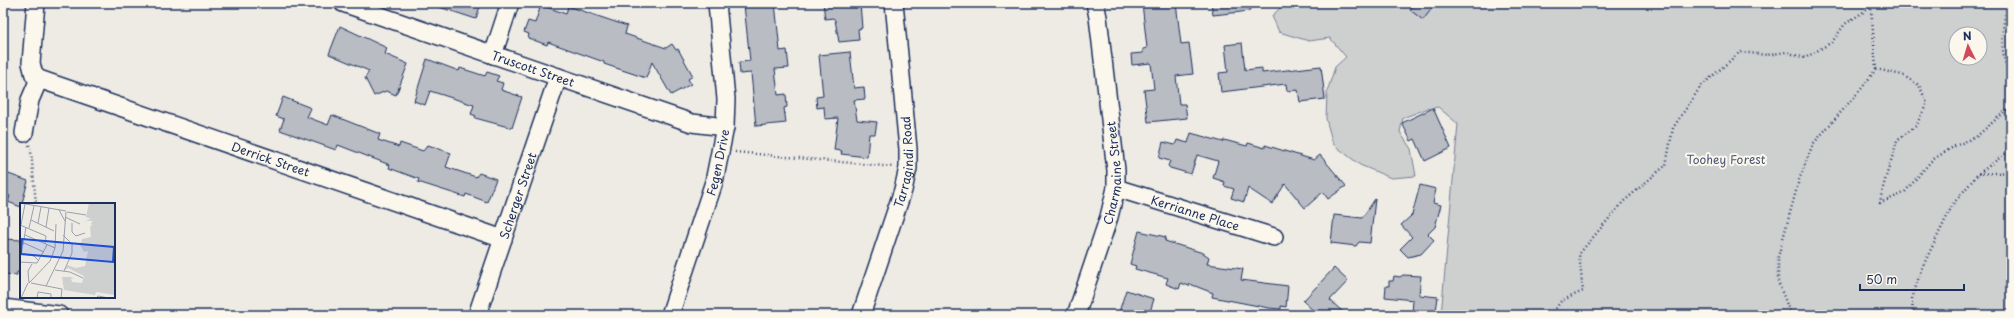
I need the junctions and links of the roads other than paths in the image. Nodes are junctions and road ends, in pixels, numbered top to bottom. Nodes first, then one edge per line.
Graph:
1 (36, 3) edge
2 (343, 3) edge
3 (510, 3) edge
4 (717, 3) edge
5 (894, 3) edge
6 (1094, 3) edge
7 (492, 55) junction
8 (558, 77) junction
9 (39, 79) junction
10 (725, 127) junction
11 (24, 133) dead end
12 (1116, 188) junction
13 (1274, 237) dead end
14 (503, 239) junction
15 (3, 308) edge
16 (59, 315) edge
17 (477, 315) edge
18 (670, 315) edge
19 (861, 315) edge
20 (1076, 315) edge

1 - 9 street
2 - 7 street, Truscott Street
3 - 7 street
4 - 10 street, Fegen Drive
5 - 19 street, Tarragindi Road
6 - 12 street, Charmaine Street
7 - 8 street, Truscott Street
8 - 10 street, Truscott Street
8 - 14 street, Scherger Street
9 - 11 street
9 - 14 street, Derrick Street
10 - 18 street, Fegen Drive
12 - 13 street, Kerrianne Place
12 - 20 street, Charmaine Street
14 - 17 street, Scherger Street
15 - 16 street

